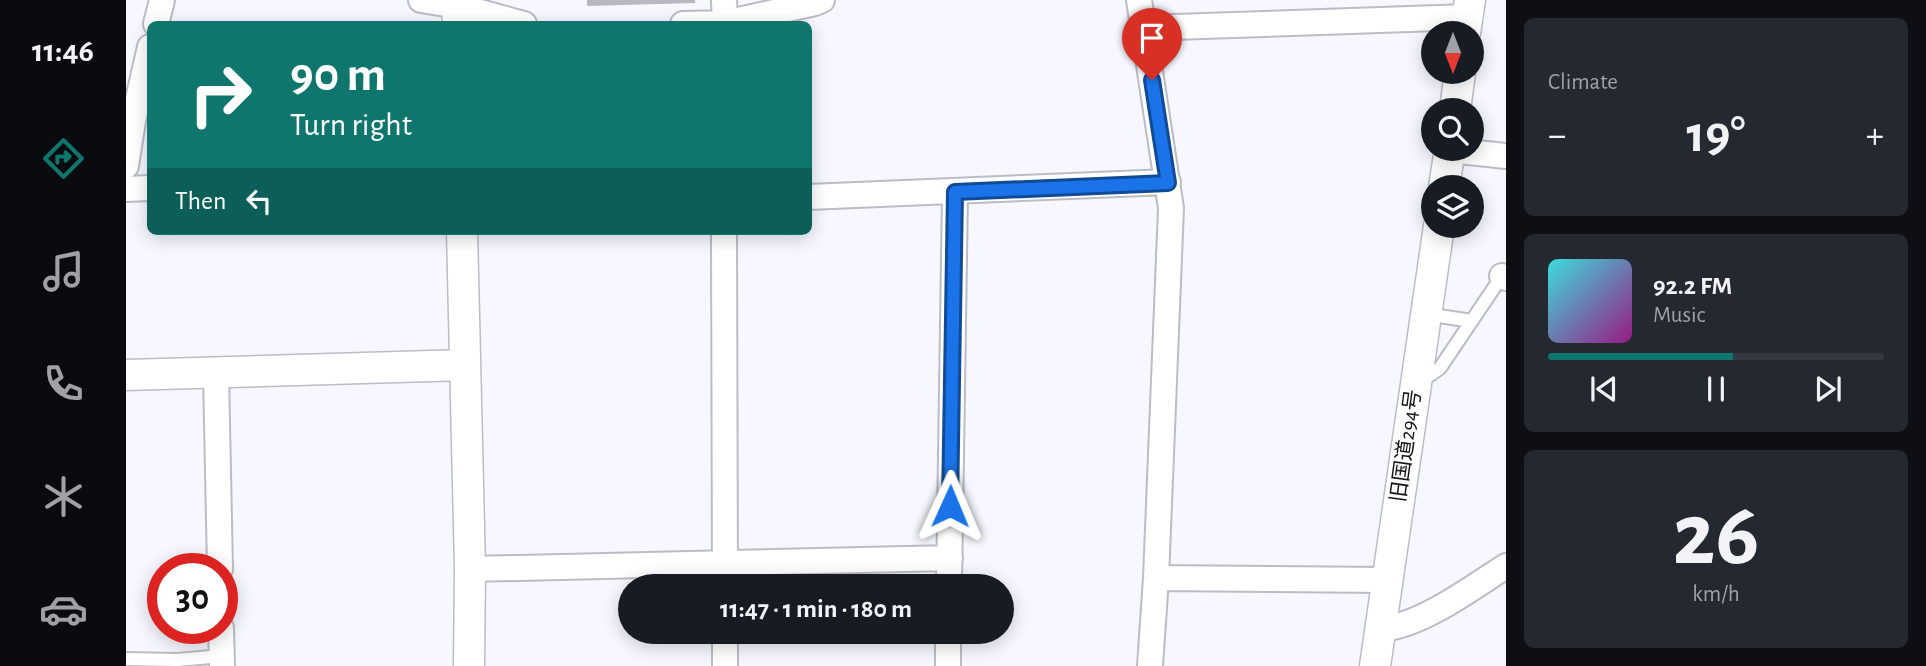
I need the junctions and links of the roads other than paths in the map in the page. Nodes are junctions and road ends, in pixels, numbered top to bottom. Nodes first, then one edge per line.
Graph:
1 (162, 0) edge
2 (421, 0) edge
3 (822, 0) edge
4 (1139, 0) edge
5 (458, 10) edge
6 (724, 16) edge
7 (1468, 17) edge
8 (157, 21) edge
9 (510, 21) edge
10 (698, 21) edge
11 (1144, 28) junction
12 (147, 57) edge
13 (129, 120) edge
14 (1484, 153) edge
15 (1506, 156) edge
16 (126, 166) edge
17 (1168, 183) junction
18 (147, 188) edge
19 (126, 189) edge
20 (955, 192) junction
21 (812, 197) edge
22 (462, 235) edge
23 (724, 235) edge
24 (1437, 238) edge
25 (1505, 274) edge
26 (1439, 316) dead end
27 (1472, 321) junction
28 (465, 365) junction
29 (216, 373) junction
30 (126, 375) edge
31 (1430, 375) dead end
32 (220, 553) edge
33 (950, 558) junction
34 (1506, 566) edge
35 (470, 569) junction
36 (725, 574) edge
37 (949, 574) edge
38 (1156, 578) junction
39 (1387, 580) junction
40 (1380, 629) junction
41 (725, 644) edge
42 (948, 644) edge
43 (126, 659) edge
44 (222, 661) edge
45 (469, 666) edge
46 (725, 666) edge
47 (948, 666) edge
48 (1150, 666) edge
49 (1375, 666) edge

1 - 8 street
2 - 5 street
3 - 6 street
4 - 11 street
5 - 9 street
6 - 10 street
7 - 11 street
11 - 17 street
12 - 13 street
13 - 16 street
14 - 15 street
17 - 20 street
17 - 38 street
18 - 19 street
20 - 21 street
20 - 33 street
22 - 28 street
23 - 36 street
24 - 39 street, 旧国道294号
25 - 27 lane
26 - 27 lane
27 - 31 lane
28 - 29 street
28 - 35 street
29 - 30 street
29 - 32 street
33 - 36 street
33 - 37 street
34 - 40 street
35 - 36 street
35 - 45 street
38 - 39 street
38 - 48 street
39 - 40 street, 旧国道294号
40 - 49 street, 旧国道294号
41 - 46 street
42 - 47 street
43 - 44 lane

